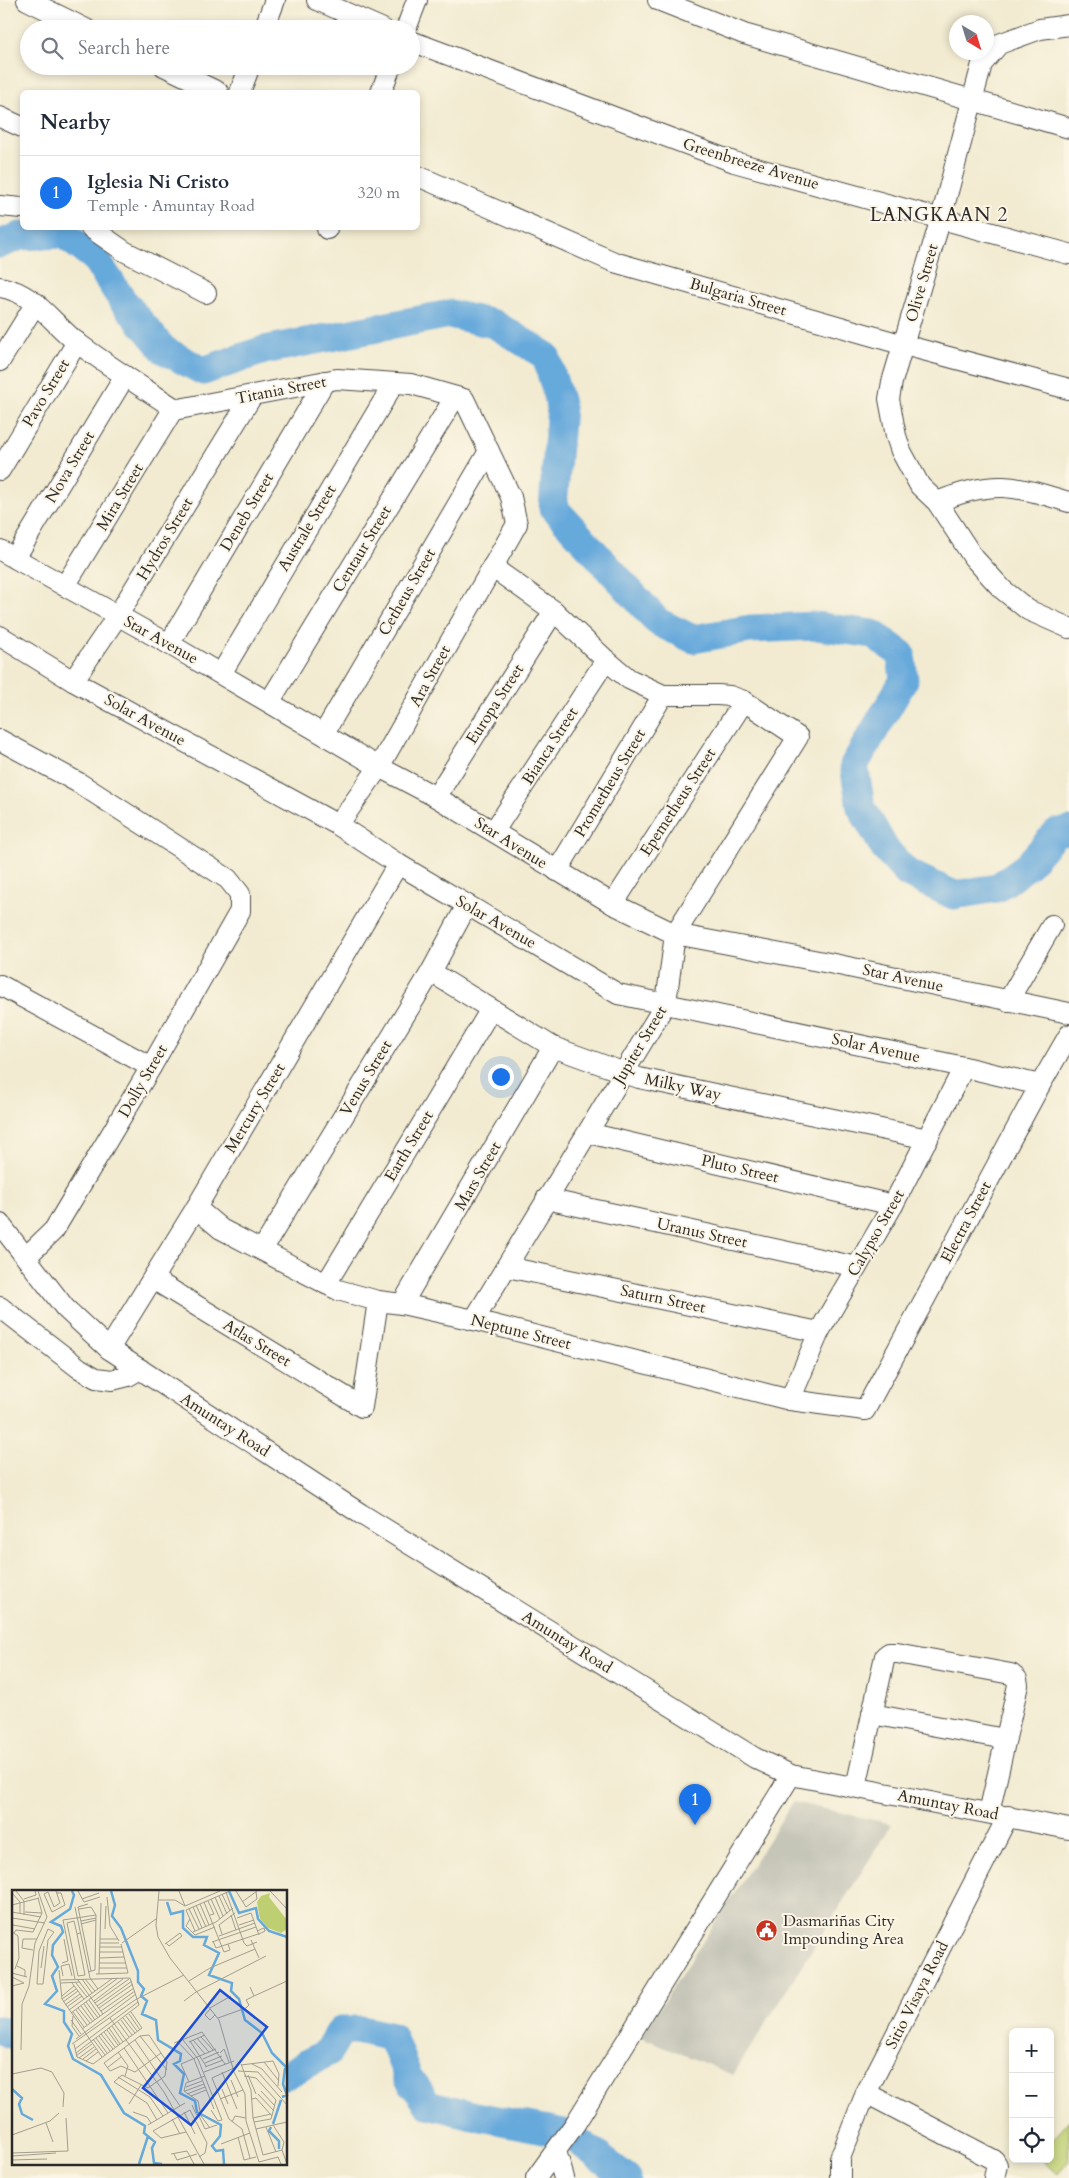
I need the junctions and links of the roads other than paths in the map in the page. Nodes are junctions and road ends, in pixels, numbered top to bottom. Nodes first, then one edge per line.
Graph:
1 (26, 0) edge
2 (275, 0) edge
3 (317, 0) edge
4 (418, 0) edge
5 (658, 0) edge
6 (67, 20) edge
7 (267, 20) edge
8 (363, 20) edge
9 (410, 20) edge
10 (1069, 25) edge
11 (420, 43) edge
12 (183, 75) edge
13 (247, 75) edge
14 (388, 75) edge
15 (214, 90) edge
16 (241, 90) edge
17 (382, 90) edge
18 (970, 100) junction
19 (0, 117) edge
20 (20, 126) edge
21 (1069, 128) edge
22 (420, 177) edge
23 (0, 206) edge
24 (20, 208) edge
25 (941, 218) junction
26 (94, 230) edge
27 (1069, 254) edge
28 (0, 287) edge
29 (206, 293) dead end
30 (36, 303) junction
31 (77, 342) junction
32 (904, 344) junction
33 (0, 361) edge
34 (125, 376) junction
35 (325, 381) junction
36 (394, 383) junction
37 (1069, 389) edge
38 (252, 396) junction
39 (455, 397) junction
40 (174, 408) junction
41 (489, 451) junction
42 (0, 470) edge
43 (937, 502) junction
44 (1069, 502) edge
45 (517, 524) joint
46 (7, 554) edge
47 (492, 567) junction
48 (65, 586) junction
49 (554, 611) junction
50 (118, 616) junction
51 (1069, 628) edge
52 (0, 636) edge
53 (169, 644) junction
54 (606, 660) junction
55 (221, 674) junction
56 (73, 680) junction
57 (663, 695) junction
58 (270, 701) junction
59 (744, 701) junction
60 (324, 733) junction
61 (0, 740) edge
62 (379, 767) junction
63 (436, 797) junction
64 (338, 825) junction
65 (494, 831) junction
66 (398, 864) junction
67 (557, 871) junction
68 (613, 904) junction
69 (467, 905) junction
70 (1052, 925) dead end
71 (675, 934) junction
72 (431, 972) junction
73 (0, 985) edge
74 (1008, 1001) junction
75 (666, 1003) junction
76 (491, 1009) junction
77 (1069, 1014) edge
78 (1069, 1035) edge
79 (553, 1047) junction
80 (964, 1066) junction
81 (151, 1068) junction
82 (624, 1072) junction
83 (1040, 1085) junction
84 (588, 1133) junction
85 (928, 1139) junction
86 (546, 1199) junction
87 (893, 1205) junction
88 (196, 1208) junction
89 (0, 1224) edge
90 (262, 1250) junction
91 (26, 1257) junction
92 (508, 1266) junction
93 (857, 1267) junction
94 (153, 1279) junction
95 (326, 1284) junction
96 (378, 1301) junction
97 (402, 1304) junction
98 (0, 1307) edge
99 (474, 1320) junction
100 (819, 1332) junction
101 (109, 1350) junction
102 (140, 1369) junction
103 (790, 1400) junction
104 (864, 1410) joint
105 (872, 1714) junction
106 (1005, 1739) junction
107 (791, 1775) junction
108 (856, 1787) junction
109 (999, 1814) junction
110 (1069, 1829) edge
111 (866, 2093) junction
112 (558, 2148) junction
113 (536, 2178) edge
114 (564, 2178) edge
115 (840, 2178) edge
116 (994, 2178) edge

1 - 6 street
2 - 7 street
3 - 8 street
4 - 9 street
5 - 18 street
10 - 18 street, Olive Street
11 - 25 street, Greenbreeze Avenue
12 - 15 street
13 - 16 street
14 - 17 street
18 - 21 street
18 - 25 street, Olive Street
19 - 20 street
22 - 32 street, Bulgaria Street
23 - 24 street
25 - 27 street, Greenbreeze Avenue
25 - 32 street, Olive Street
26 - 29 street
28 - 30 street
30 - 31 street
30 - 33 street
31 - 34 street
31 - 42 street, Pavo Street
32 - 37 street, Bulgaria Street
32 - 43 street, Olive Street
34 - 40 street
34 - 46 street, Nova Street
35 - 36 street, Titania Street
35 - 38 street, Titania Street
35 - 53 street, Deneb Street
36 - 39 street, Titania Street
36 - 55 street, Australe Street
38 - 40 street, Titania Street
38 - 50 street, Hydros Street
39 - 41 street, Titania Street
39 - 58 street, Centaur Street
40 - 48 street, Mira Street
41 - 45 street, Titania Street
41 - 60 street, Cetheus Street
43 - 44 street
43 - 51 street, Olive Street
45 - 47 street, Ara Street
46 - 48 street, Star Avenue
47 - 49 street
47 - 62 street, Ara Street
48 - 50 street, Star Avenue
49 - 54 street
49 - 63 street, Europa Street
50 - 53 street, Star Avenue
50 - 56 street, Hydros Street
52 - 56 street, Solar Avenue
53 - 55 street, Star Avenue
54 - 57 street
54 - 65 street, Bianca Street
55 - 58 street, Star Avenue
56 - 64 street, Solar Avenue
57 - 59 street
57 - 67 street, Prometheus Street
58 - 60 street, Star Avenue
59 - 68 street, Epemetheus Street
59 - 71 street, Jupiter Street
60 - 62 street, Star Avenue
61 - 81 street, Dolly Street
62 - 63 street, Star Avenue
62 - 64 street, Ara Street
63 - 65 street, Star Avenue
64 - 66 street, Solar Avenue
65 - 67 street, Star Avenue
66 - 69 street, Solar Avenue
66 - 88 street, Mercury Street
67 - 68 street, Star Avenue
68 - 71 street, Star Avenue
69 - 72 street, Venus Street
69 - 75 street, Solar Avenue
70 - 74 street
71 - 74 street, Star Avenue
71 - 75 street, Jupiter Street
72 - 76 street, Milky Way
72 - 90 street, Venus Street
73 - 81 street
74 - 77 street, Star Avenue
75 - 80 street, Solar Avenue
75 - 82 street, Jupiter Street
76 - 79 street, Milky Way
76 - 95 street, Earth Street
78 - 83 street, Electra Street
79 - 82 street, Milky Way
79 - 97 street, Mars Street
80 - 83 street, Solar Avenue
80 - 85 street, Calypso Street
81 - 91 street, Dolly Street
82 - 84 street, Jupiter Street
82 - 85 street, Milky Way
83 - 104 street, Electra Street
84 - 86 street, Jupiter Street
84 - 87 street, Pluto Street
85 - 87 street, Calypso Street
86 - 92 street, Jupiter Street
86 - 93 street, Uranus Street
87 - 93 street, Calypso Street
88 - 90 street, Neptune Street
88 - 94 street, Mercury Street
89 - 91 street
90 - 95 street, Neptune Street
91 - 101 street
92 - 99 street, Jupiter Street
92 - 100 street, Saturn Street
93 - 100 street, Calypso Street
94 - 96 street, Atlas Street
94 - 101 street, Mercury Street
95 - 96 street, Neptune Street
96 - 97 street, Neptune Street
97 - 99 street, Neptune Street
98 - 102 street
99 - 103 street, Neptune Street
100 - 103 street, Calypso Street
101 - 102 street, Amuntay Road
102 - 107 street, Amuntay Road
103 - 104 street, Neptune Street
105 - 106 street
105 - 106 street, Sitio Visaya Road
105 - 108 street
106 - 109 street, Sitio Visaya Road
107 - 108 street, Amuntay Road
107 - 112 street
108 - 109 street, Amuntay Road
109 - 110 street, Amuntay Road
109 - 111 street, Sitio Visaya Road
111 - 115 street, Sitio Visaya Road
111 - 116 street
112 - 113 street
112 - 114 street

